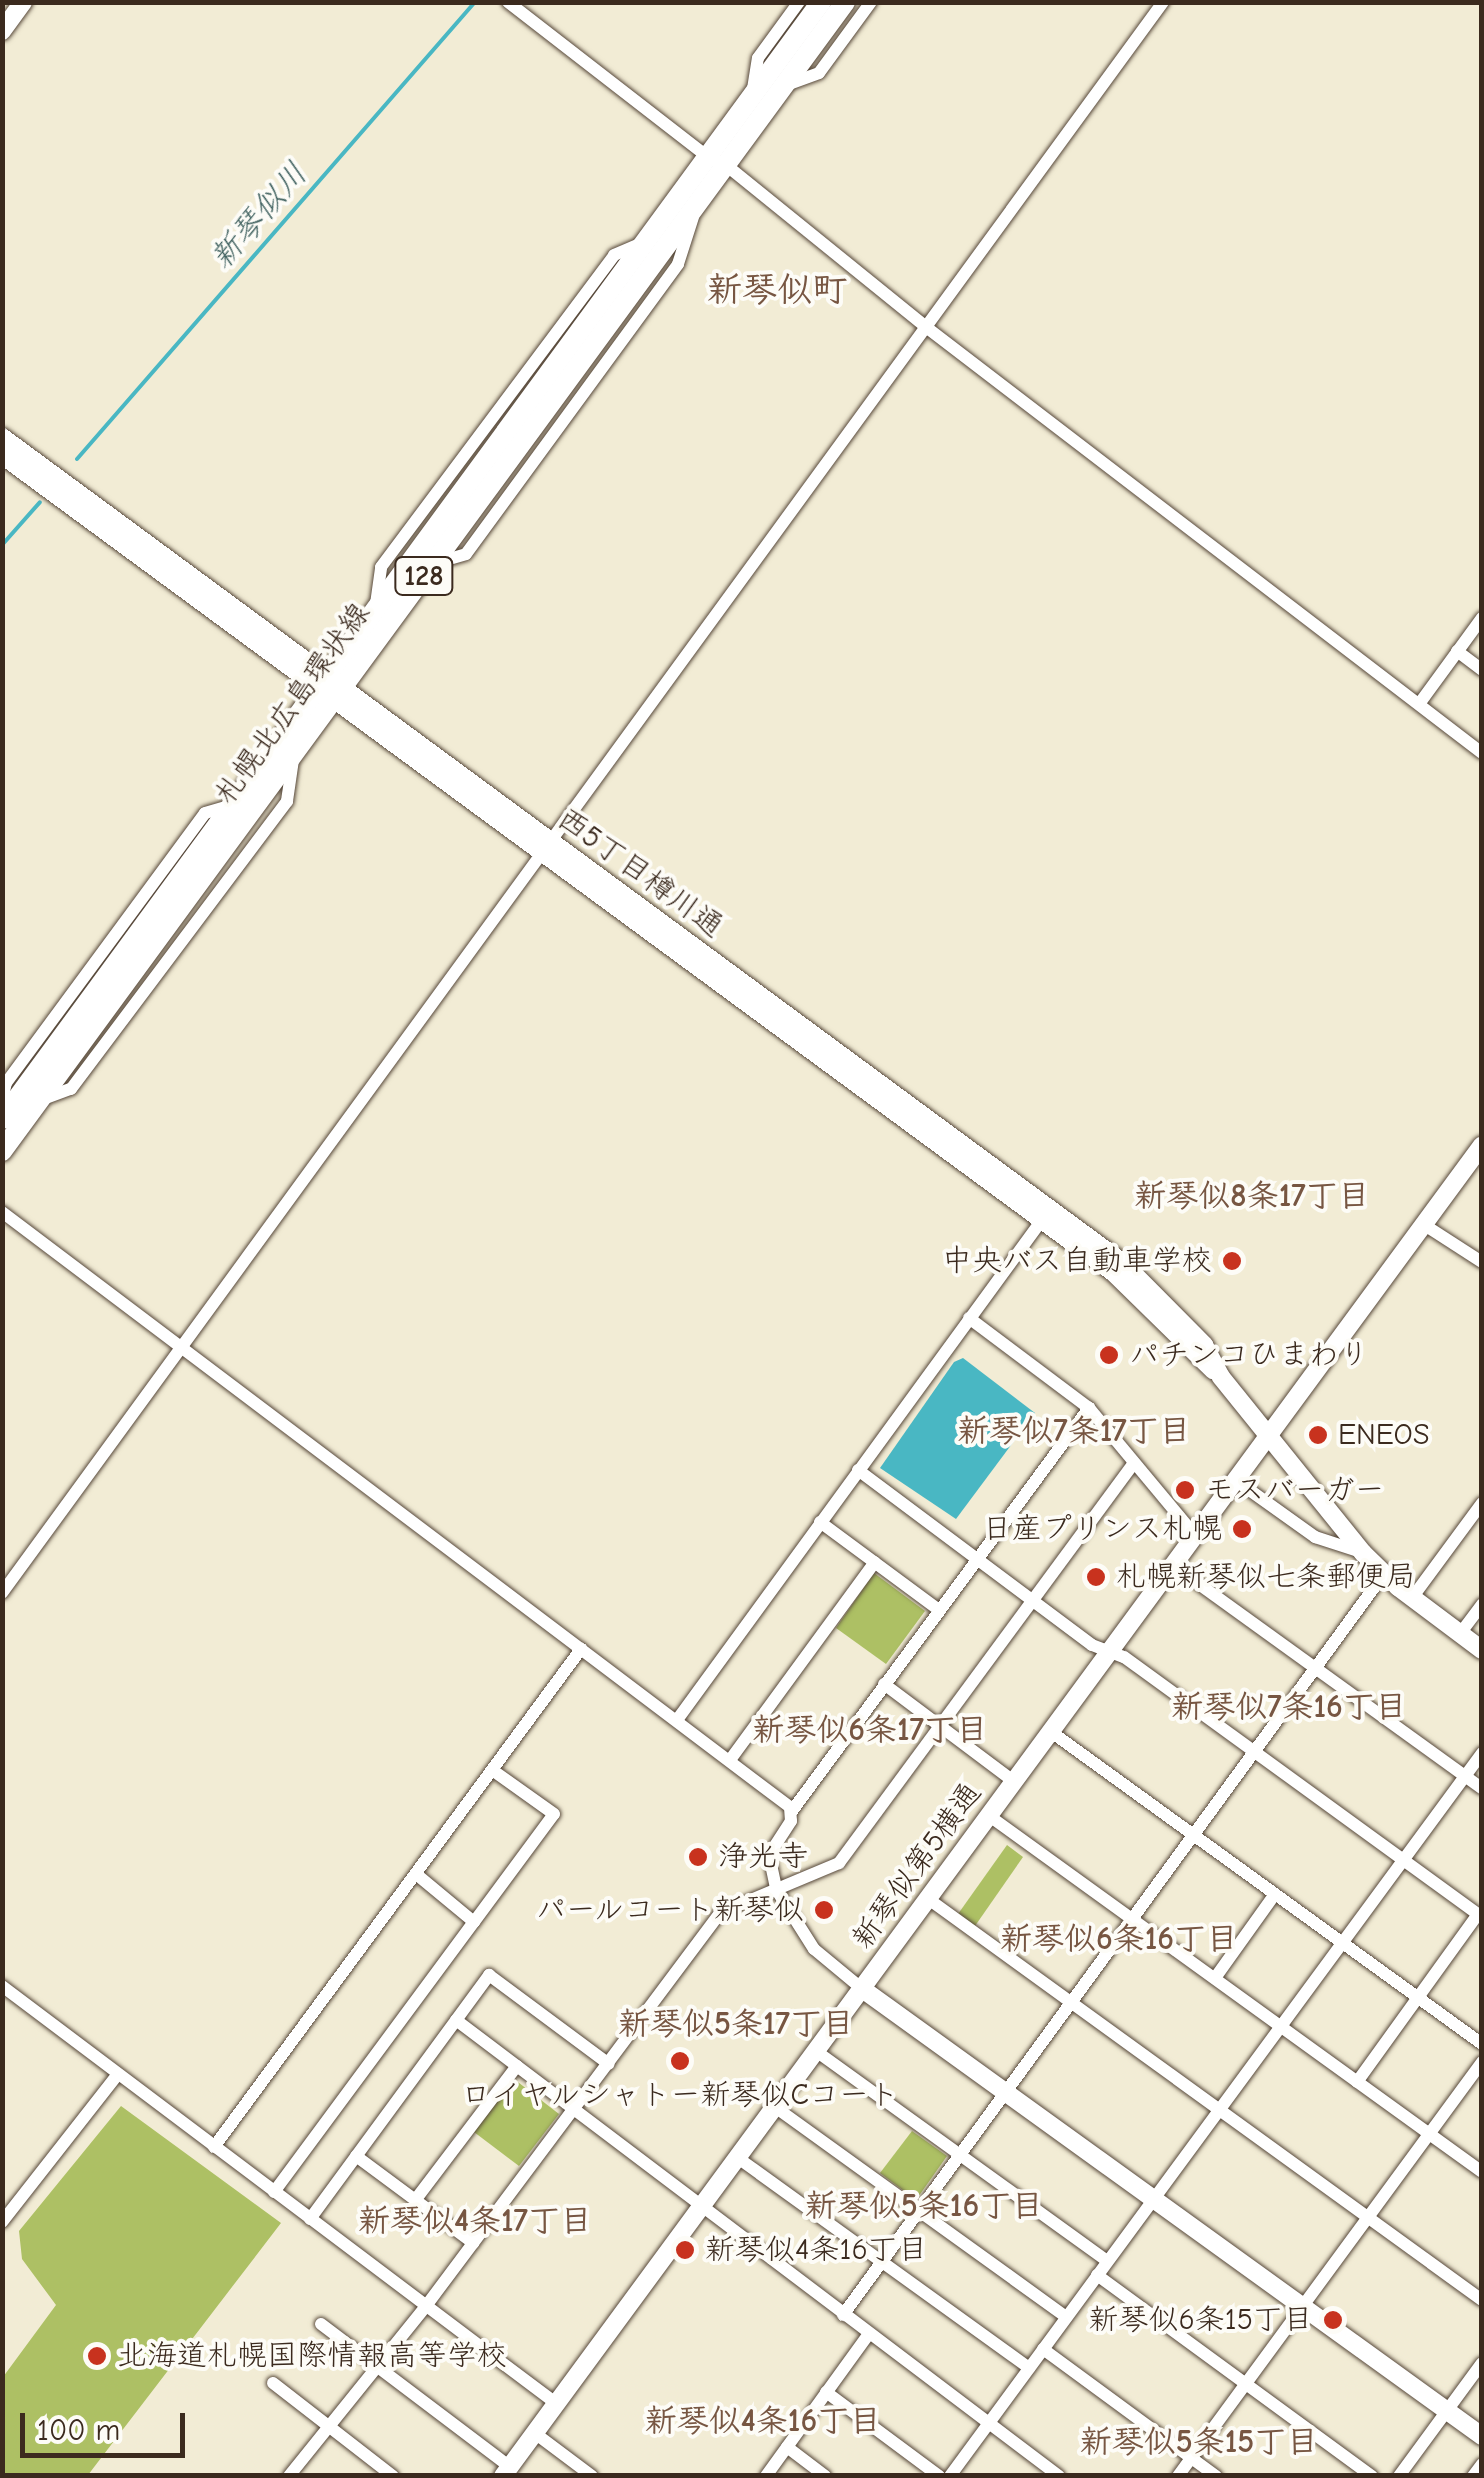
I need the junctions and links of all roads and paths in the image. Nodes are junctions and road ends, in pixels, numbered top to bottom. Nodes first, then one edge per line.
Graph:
1 (24, 2) edge
2 (508, 2) edge
3 (799, 2) edge
4 (821, 2) edge
5 (845, 2) edge
6 (870, 2) edge
7 (1163, 2) edge
8 (2, 31) edge
9 (784, 86) junction
10 (752, 96) junction
11 (717, 161) junction
12 (926, 326) junction
13 (2, 436) edge
14 (2, 455) edge
15 (1482, 618) edge
16 (1457, 651) junction
17 (1482, 670) edge
18 (330, 689) junction
19 (1419, 704) junction
20 (1482, 753) edge
21 (234, 804) junction
22 (547, 847) junction
23 (2, 1100) edge
24 (2, 1119) edge
25 (1482, 1145) edge
26 (2, 1150) edge
27 (2, 1212) edge
28 (1045, 1215) junction
29 (1423, 1224) junction
30 (1482, 1262) edge
31 (969, 1318) junction
32 (181, 1348) junction
33 (1089, 1408) junction
34 (1266, 1432) junction
35 (1134, 1462) junction
36 (858, 1470) junction
37 (1234, 1479) junction
38 (1482, 1504) edge
39 (820, 1522) junction
40 (1194, 1534) junction
41 (1363, 1553) junction
42 (979, 1560) junction
43 (876, 1562) junction
44 (1171, 1564) junction
45 (1384, 1574) junction
46 (2, 1593) edge
47 (1412, 1598) junction
48 (1034, 1601) junction
49 (1482, 1604) edge
50 (939, 1610) junction
51 (1460, 1634) junction
52 (581, 1649) junction
53 (1482, 1650) edge
54 (1108, 1651) junction
55 (1316, 1668) junction
56 (884, 1684) junction
57 (677, 1720) junction
58 (941, 1724) junction
59 (1050, 1731) junction
60 (1253, 1751) junction
61 (1482, 1753) edge
62 (730, 1760) junction
63 (492, 1770) junction
64 (1465, 1776) junction
65 (1014, 1780) junction
66 (1482, 1788) edge
67 (792, 1811) junction
68 (988, 1815) junction
69 (1194, 1835) junction
70 (1402, 1860) junction
71 (416, 1874) junction
72 (776, 1889) junction
73 (1275, 1894) junction
74 (927, 1898) junction
75 (1480, 1916) edge
76 (1132, 1919) junction
77 (474, 1922) junction
78 (1342, 1943) junction
79 (1214, 1978) junction
80 (2, 1986) edge
81 (862, 1988) junction
82 (1418, 1998) junction
83 (1071, 2002) junction
84 (456, 2020) junction
85 (1280, 2026) junction
86 (1482, 2044) edge
87 (816, 2051) junction
88 (1482, 2062) edge
89 (609, 2064) junction
90 (517, 2066) junction
91 (118, 2074) junction
92 (1357, 2082) junction
93 (1006, 2092) junction
94 (774, 2107) junction
95 (1219, 2109) junction
96 (574, 2112) junction
97 (1429, 2134) junction
98 (214, 2146) junction
99 (959, 2154) junction
100 (356, 2156) junction
101 (738, 2158) junction
102 (1482, 2172) edge
103 (274, 2192) junction
104 (416, 2199) junction
105 (1153, 2199) junction
106 (702, 2206) junction
107 (919, 2210) junction
108 (1367, 2218) junction
109 (310, 2219) junction
110 (2, 2222) edge
111 (473, 2243) junction
112 (881, 2261) junction
113 (1107, 2262) junction
114 (1097, 2276) junction
115 (1482, 2300) edge
116 (426, 2306) junction
117 (1302, 2306) junction
118 (843, 2314) junction
119 (1066, 2317) junction
120 (321, 2324) dead end
121 (868, 2335) junction
122 (1043, 2349) junction
123 (1482, 2362) edge
124 (377, 2366) junction
125 (1029, 2368) junction
126 (273, 2383) dead end
127 (1245, 2384) junction
128 (826, 2392) junction
129 (557, 2404) junction
130 (1446, 2411) junction
131 (988, 2424) junction
132 (328, 2426) junction
133 (536, 2434) junction
134 (1482, 2436) edge
135 (786, 2447) junction
136 (1192, 2458) junction
137 (1482, 2464) edge
138 (507, 2471) edge
139 (288, 2476) edge
140 (393, 2476) edge
141 (592, 2476) edge
142 (766, 2476) edge
143 (825, 2476) edge
144 (939, 2476) edge
145 (950, 2476) edge
146 (1059, 2476) edge
147 (1178, 2476) edge
148 (1216, 2476) edge
149 (1372, 2476) edge
150 (1398, 2476) edge
151 (1473, 2476) edge

1 - 8 street
2 - 11 street
3 - 10 street
4 - 10 main road, 札幌北広島環状線 / 128
5 - 9 main road, 札幌北広島環状線 / 128
6 - 9 street
7 - 12 street
9 - 11 main road, 札幌北広島環状線 / 128
10 - 11 main road, 札幌北広島環状線 / 128
11 - 12 street
11 - 18 main road, 札幌北広島環状線 / 128
11 - 18 main road, 札幌北広島環状線 / 128
12 - 19 street
12 - 22 street
13 - 18 street, 西5丁目樽川通
14 - 18 street, 西5丁目樽川通
15 - 16 street
16 - 17 street
16 - 19 street
18 - 21 main road, 札幌北広島環状線 / 128
18 - 22 street, 西5丁目樽川通
18 - 26 main road, 札幌北広島環状線 / 128
19 - 20 street
21 - 23 street
21 - 24 main road, 札幌北広島環状線 / 128
22 - 28 street, 西5丁目樽川通
22 - 32 street
25 - 29 street, 新琴似第5横通
27 - 32 street
28 - 31 street
28 - 34 street, 西5丁目樽川通
29 - 30 street
29 - 34 street, 新琴似第5横通
31 - 33 street
31 - 36 street
32 - 46 street
32 - 52 street
33 - 35 street
33 - 42 street
34 - 37 street, 新琴似第5横通
34 - 41 street, 西5丁目樽川通
35 - 40 street
35 - 48 street
36 - 39 street
36 - 42 street
37 - 40 street, 新琴似第5横通
37 - 41 street
38 - 47 street
39 - 43 street
39 - 57 street
40 - 44 street, 新琴似第5横通
41 - 45 street, 西5丁目樽川通
42 - 48 street
42 - 50 street
43 - 50 street
43 - 62 street
44 - 54 street, 新琴似第5横通
44 - 55 street
45 - 47 street, 西5丁目樽川通
45 - 55 street
47 - 51 street, 西5丁目樽川通
48 - 54 street
48 - 58 street
49 - 51 street
50 - 56 street
51 - 53 street, 西5丁目樽川通
52 - 57 street
52 - 63 street
54 - 59 street, 新琴似第5横通
54 - 60 street
55 - 60 street
55 - 64 street
56 - 58 street
56 - 67 street
57 - 62 street
58 - 65 street
58 - 72 street
59 - 65 street, 新琴似第5横通
59 - 69 street
60 - 69 street
60 - 70 street
61 - 64 street
62 - 67 street
63 - 71 street
63 - 77 street
64 - 66 street
64 - 70 street
65 - 68 street, 新琴似第5横通
67 - 72 street
68 - 74 street, 新琴似第5横通
68 - 76 street
69 - 73 street
69 - 76 street
70 - 75 street
70 - 78 street
71 - 77 street
71 - 98 street
72 - 81 street
72 - 89 street
73 - 78 street
73 - 79 street
74 - 81 street, 新琴似第5横通
74 - 83 street
75 - 82 street
76 - 79 street
76 - 83 street
77 - 103 street
78 - 82 street
78 - 85 street
79 - 85 street
80 - 91 street
81 - 87 street, 新琴似第5横通
81 - 93 street
82 - 86 street
82 - 92 street
83 - 93 street
83 - 95 street
84 - 89 street
84 - 90 street
84 - 100 street
85 - 92 street
85 - 95 street
87 - 94 street, 新琴似第5横通
87 - 99 street
88 - 97 street
89 - 96 street
90 - 96 street
90 - 104 street
91 - 98 street
91 - 110 street
92 - 97 street
93 - 99 street
93 - 105 street
94 - 101 street, 新琴似第5横通
94 - 107 street
95 - 105 street
95 - 108 street
96 - 106 street
96 - 111 street
97 - 102 street
97 - 108 street
98 - 103 street
99 - 107 street
99 - 113 street
100 - 104 street
100 - 109 street
101 - 106 street, 新琴似第5横通
101 - 112 street
103 - 109 street
104 - 111 street
105 - 113 street
105 - 117 street
106 - 118 street
106 - 129 street, 新琴似第5横通
107 - 112 street
107 - 119 street
108 - 115 street
108 - 117 street
109 - 116 street
111 - 116 street
112 - 118 street
112 - 125 street
113 - 114 street
114 - 119 street
114 - 127 street
116 - 124 street
116 - 129 street
117 - 127 street
117 - 130 street
118 - 121 street
119 - 122 street
120 - 124 street
121 - 128 street
121 - 131 street
122 - 125 street
122 - 136 street
123 - 130 street
124 - 132 street
124 - 138 street
125 - 131 street
126 - 132 street
127 - 136 street
127 - 149 street
128 - 135 street
128 - 144 street
129 - 133 street, 新琴似第5横通
130 - 134 street
130 - 150 street
131 - 145 street
131 - 146 street
132 - 139 street
132 - 140 street
133 - 138 street, 新琴似第5横通
133 - 141 street
135 - 142 street
135 - 143 street
136 - 147 street
136 - 148 street
137 - 151 street

